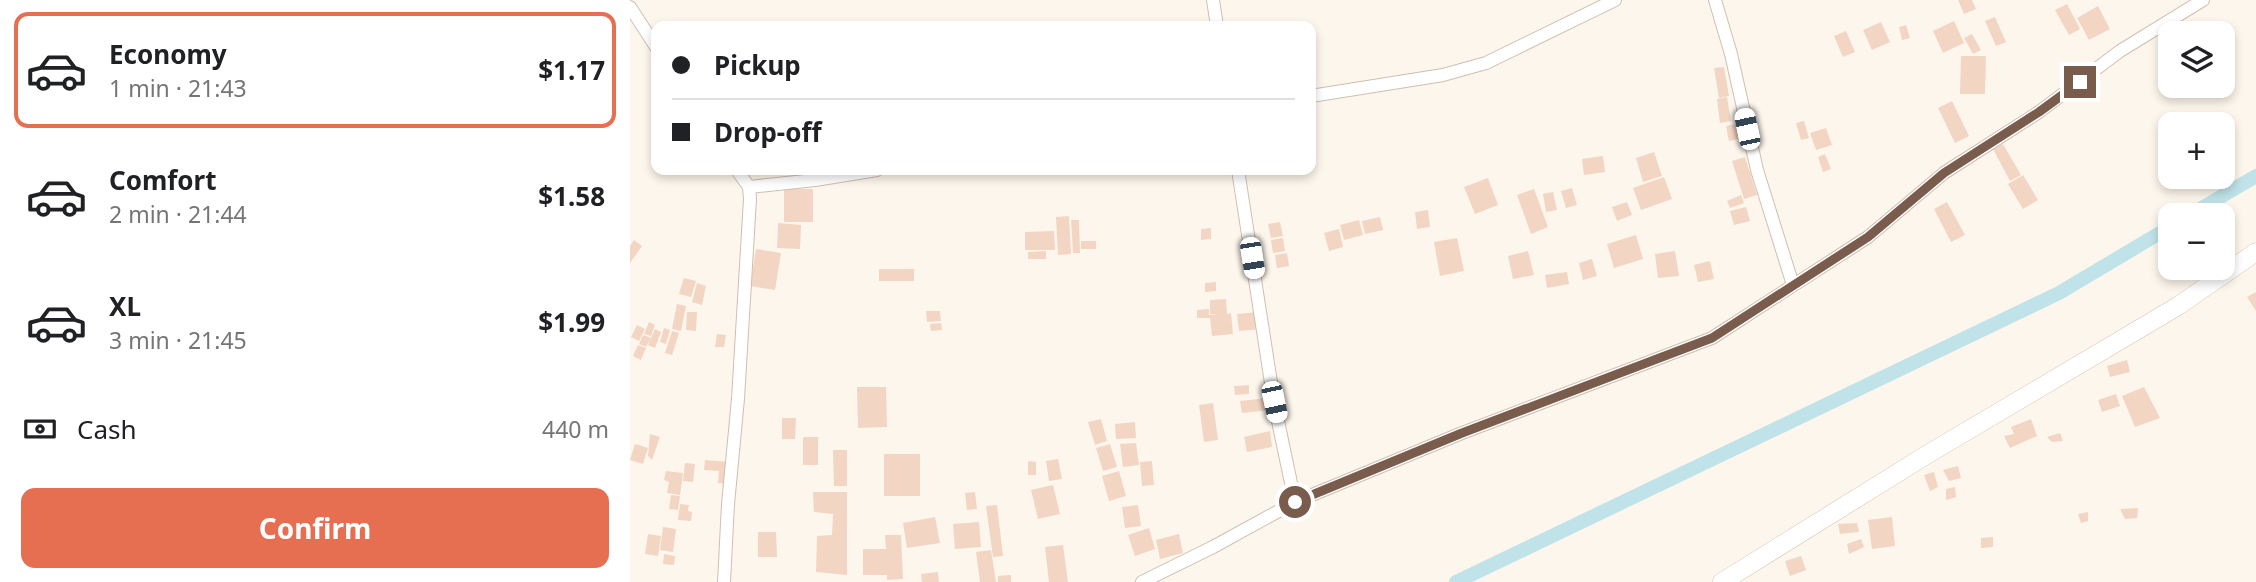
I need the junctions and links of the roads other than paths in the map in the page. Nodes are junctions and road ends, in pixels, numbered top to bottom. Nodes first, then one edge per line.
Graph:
1 (1213, 0) edge
2 (1615, 0) edge
3 (1715, 0) edge
4 (2203, 0) edge
5 (630, 7) edge
6 (1216, 21) edge
7 (651, 39) edge
8 (1316, 95) edge
9 (741, 175) edge
10 (846, 175) edge
11 (1239, 175) edge
12 (749, 187) junction
13 (2256, 251) edge
14 (1793, 285) junction
15 (1295, 502) junction
16 (724, 582) edge
17 (1142, 582) edge
18 (1721, 582) edge

1 - 6 street
2 - 8 street
3 - 14 street
4 - 14 street
5 - 7 street
9 - 12 street
10 - 12 street
11 - 15 street
12 - 16 street
13 - 18 street
14 - 15 street
15 - 17 street

